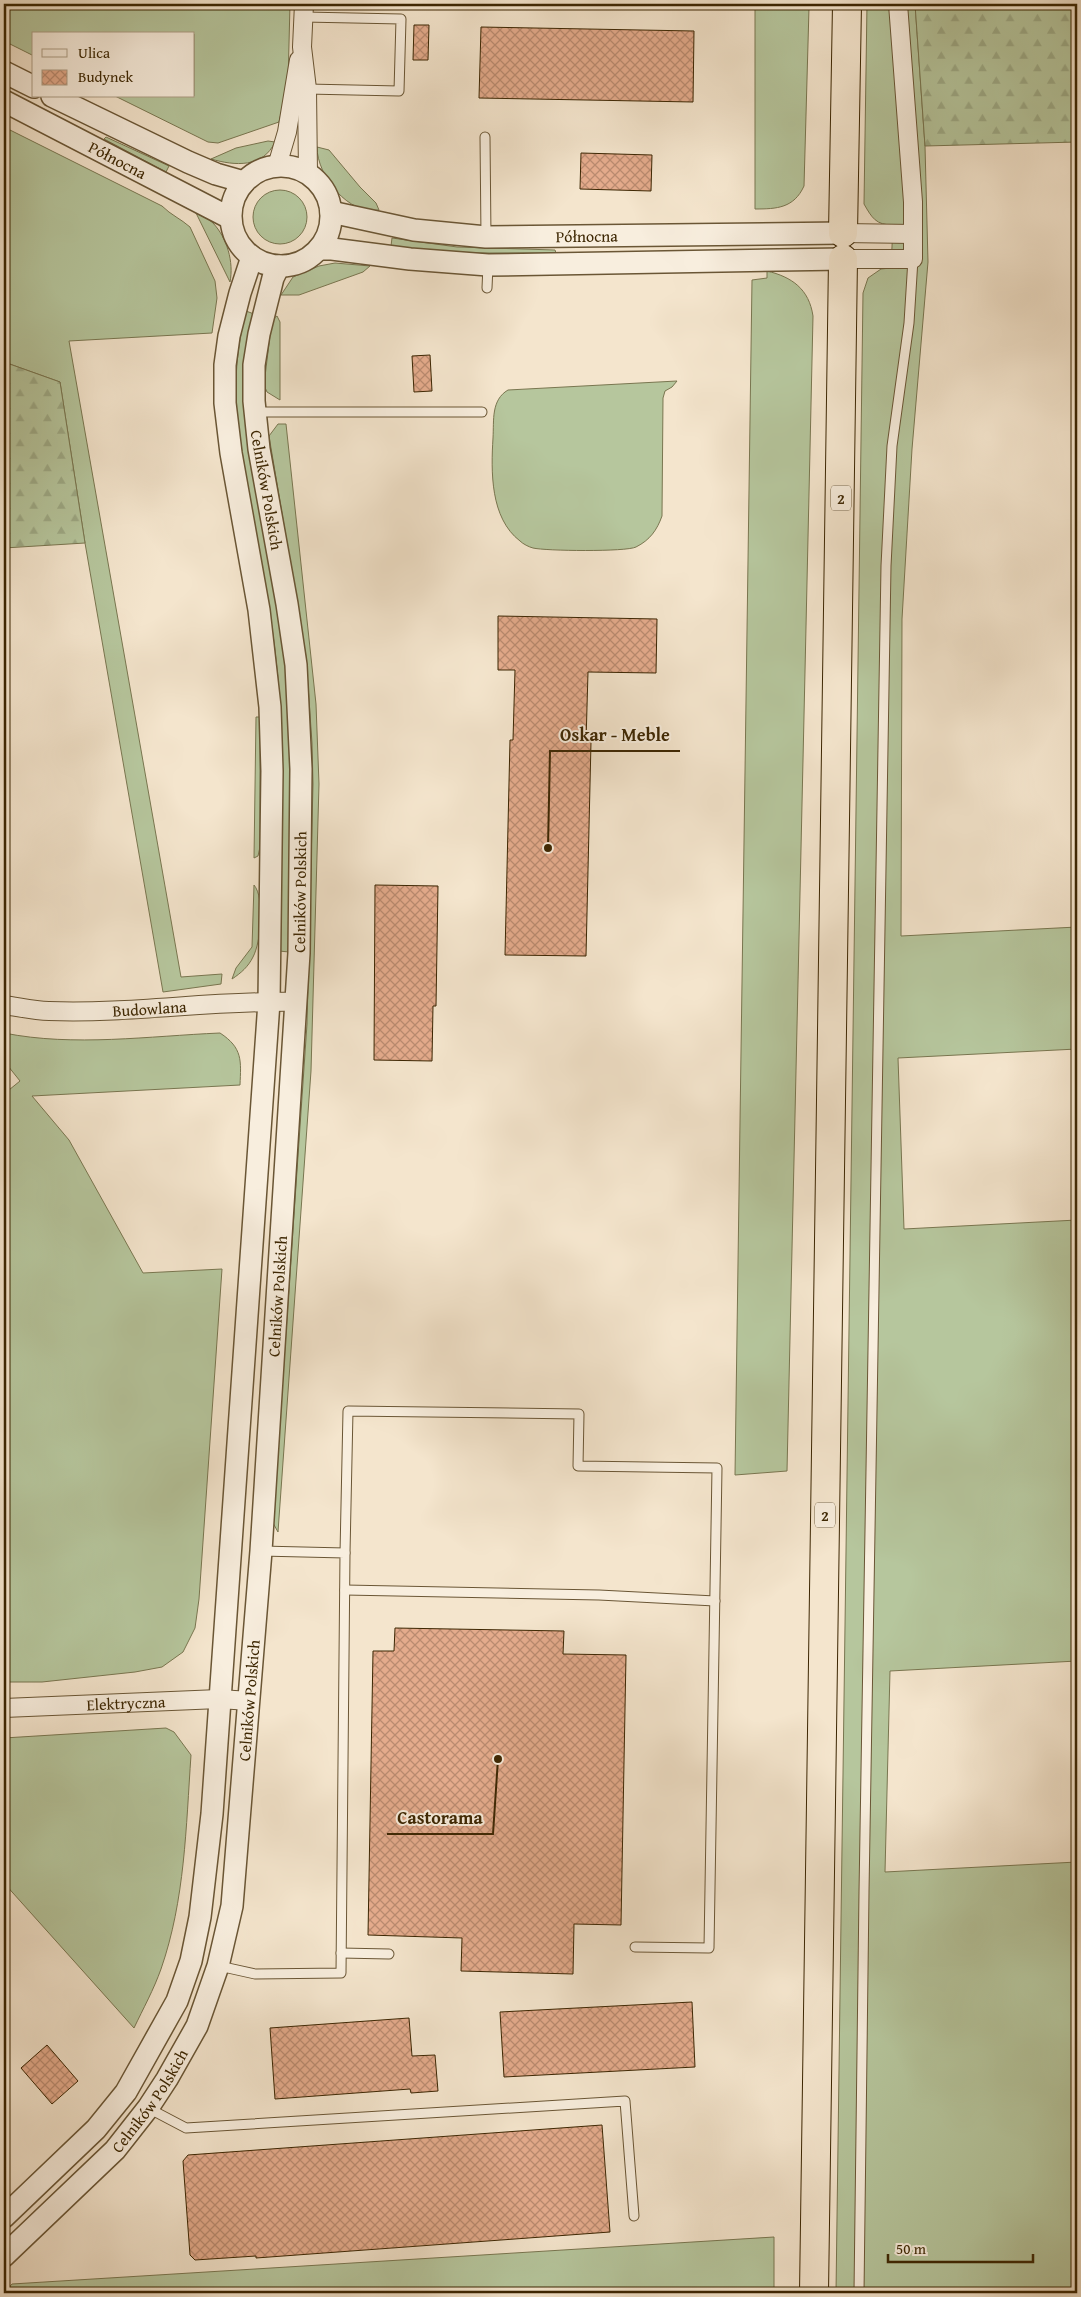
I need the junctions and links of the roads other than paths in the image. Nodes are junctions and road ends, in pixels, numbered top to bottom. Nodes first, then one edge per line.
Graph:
1 (847, 4) edge
2 (898, 4) edge
3 (304, 10) edge
4 (302, 47) junction
5 (4, 72) edge
6 (32, 86) edge
7 (307, 89) junction
8 (56, 98) edge
9 (4, 101) edge
10 (485, 137) dead end
11 (277, 166) junction
12 (308, 174) junction
13 (244, 182) junction
14 (330, 212) junction
15 (230, 218) junction
16 (913, 234) junction
17 (486, 238) junction
18 (843, 246) junction
19 (319, 249) junction
20 (252, 257) junction
21 (913, 259) junction
22 (488, 265) junction
23 (279, 266) junction
24 (488, 288) dead end
25 (254, 412) junction
26 (482, 412) dead end
27 (268, 1002) junction
28 (297, 1002) junction
29 (4, 1005) edge
30 (261, 1551) junction
31 (345, 1553) junction
32 (345, 1590) junction
33 (715, 1601) junction
34 (220, 1699) junction
35 (250, 1701) junction
36 (4, 1708) edge
37 (635, 1947) dead end
38 (342, 1953) junction
39 (389, 1954) dead end
40 (218, 1966) junction
41 (126, 2092) junction
42 (148, 2108) junction
43 (634, 2216) dead end
44 (4, 2217) edge
45 (4, 2256) edge
46 (814, 2293) edge
47 (859, 2293) edge

1 - 18 highway, 2
2 - 16 street
3 - 4 street
3 - 7 lane
4 - 7 street
4 - 11 street
5 - 6 street
7 - 12 street
8 - 13 street, Północna
9 - 15 street, Północna
10 - 17 lane
11 - 12 street
11 - 13 street
12 - 14 street
13 - 15 street
14 - 17 street, Północna
14 - 19 street
15 - 20 street
16 - 18 street
16 - 21 street
17 - 18 street, Północna
18 - 21 street
18 - 22 street, Północna
18 - 46 highway, 2
19 - 22 street, Północna
19 - 23 street
20 - 23 street
20 - 27 street, Celników Polskich
21 - 47 lane
22 - 24 lane
23 - 25 street, Celników Polskich
25 - 26 lane
25 - 28 street, Celników Polskich
27 - 28 street, Budowlana
27 - 29 street, Budowlana
27 - 34 street, Celników Polskich
28 - 30 street, Celników Polskich
30 - 31 lane
30 - 35 street, Celników Polskich
31 - 32 lane
31 - 33 lane
32 - 33 lane
32 - 38 lane
33 - 37 lane
34 - 35 street, Elektryczna
34 - 36 street, Elektryczna
34 - 41 street, Celników Polskich
35 - 40 street, Celników Polskich
38 - 39 lane
38 - 40 lane
40 - 42 street, Celników Polskich
41 - 42 street
41 - 44 street, Celników Polskich
42 - 43 lane
42 - 45 street, Celników Polskich

